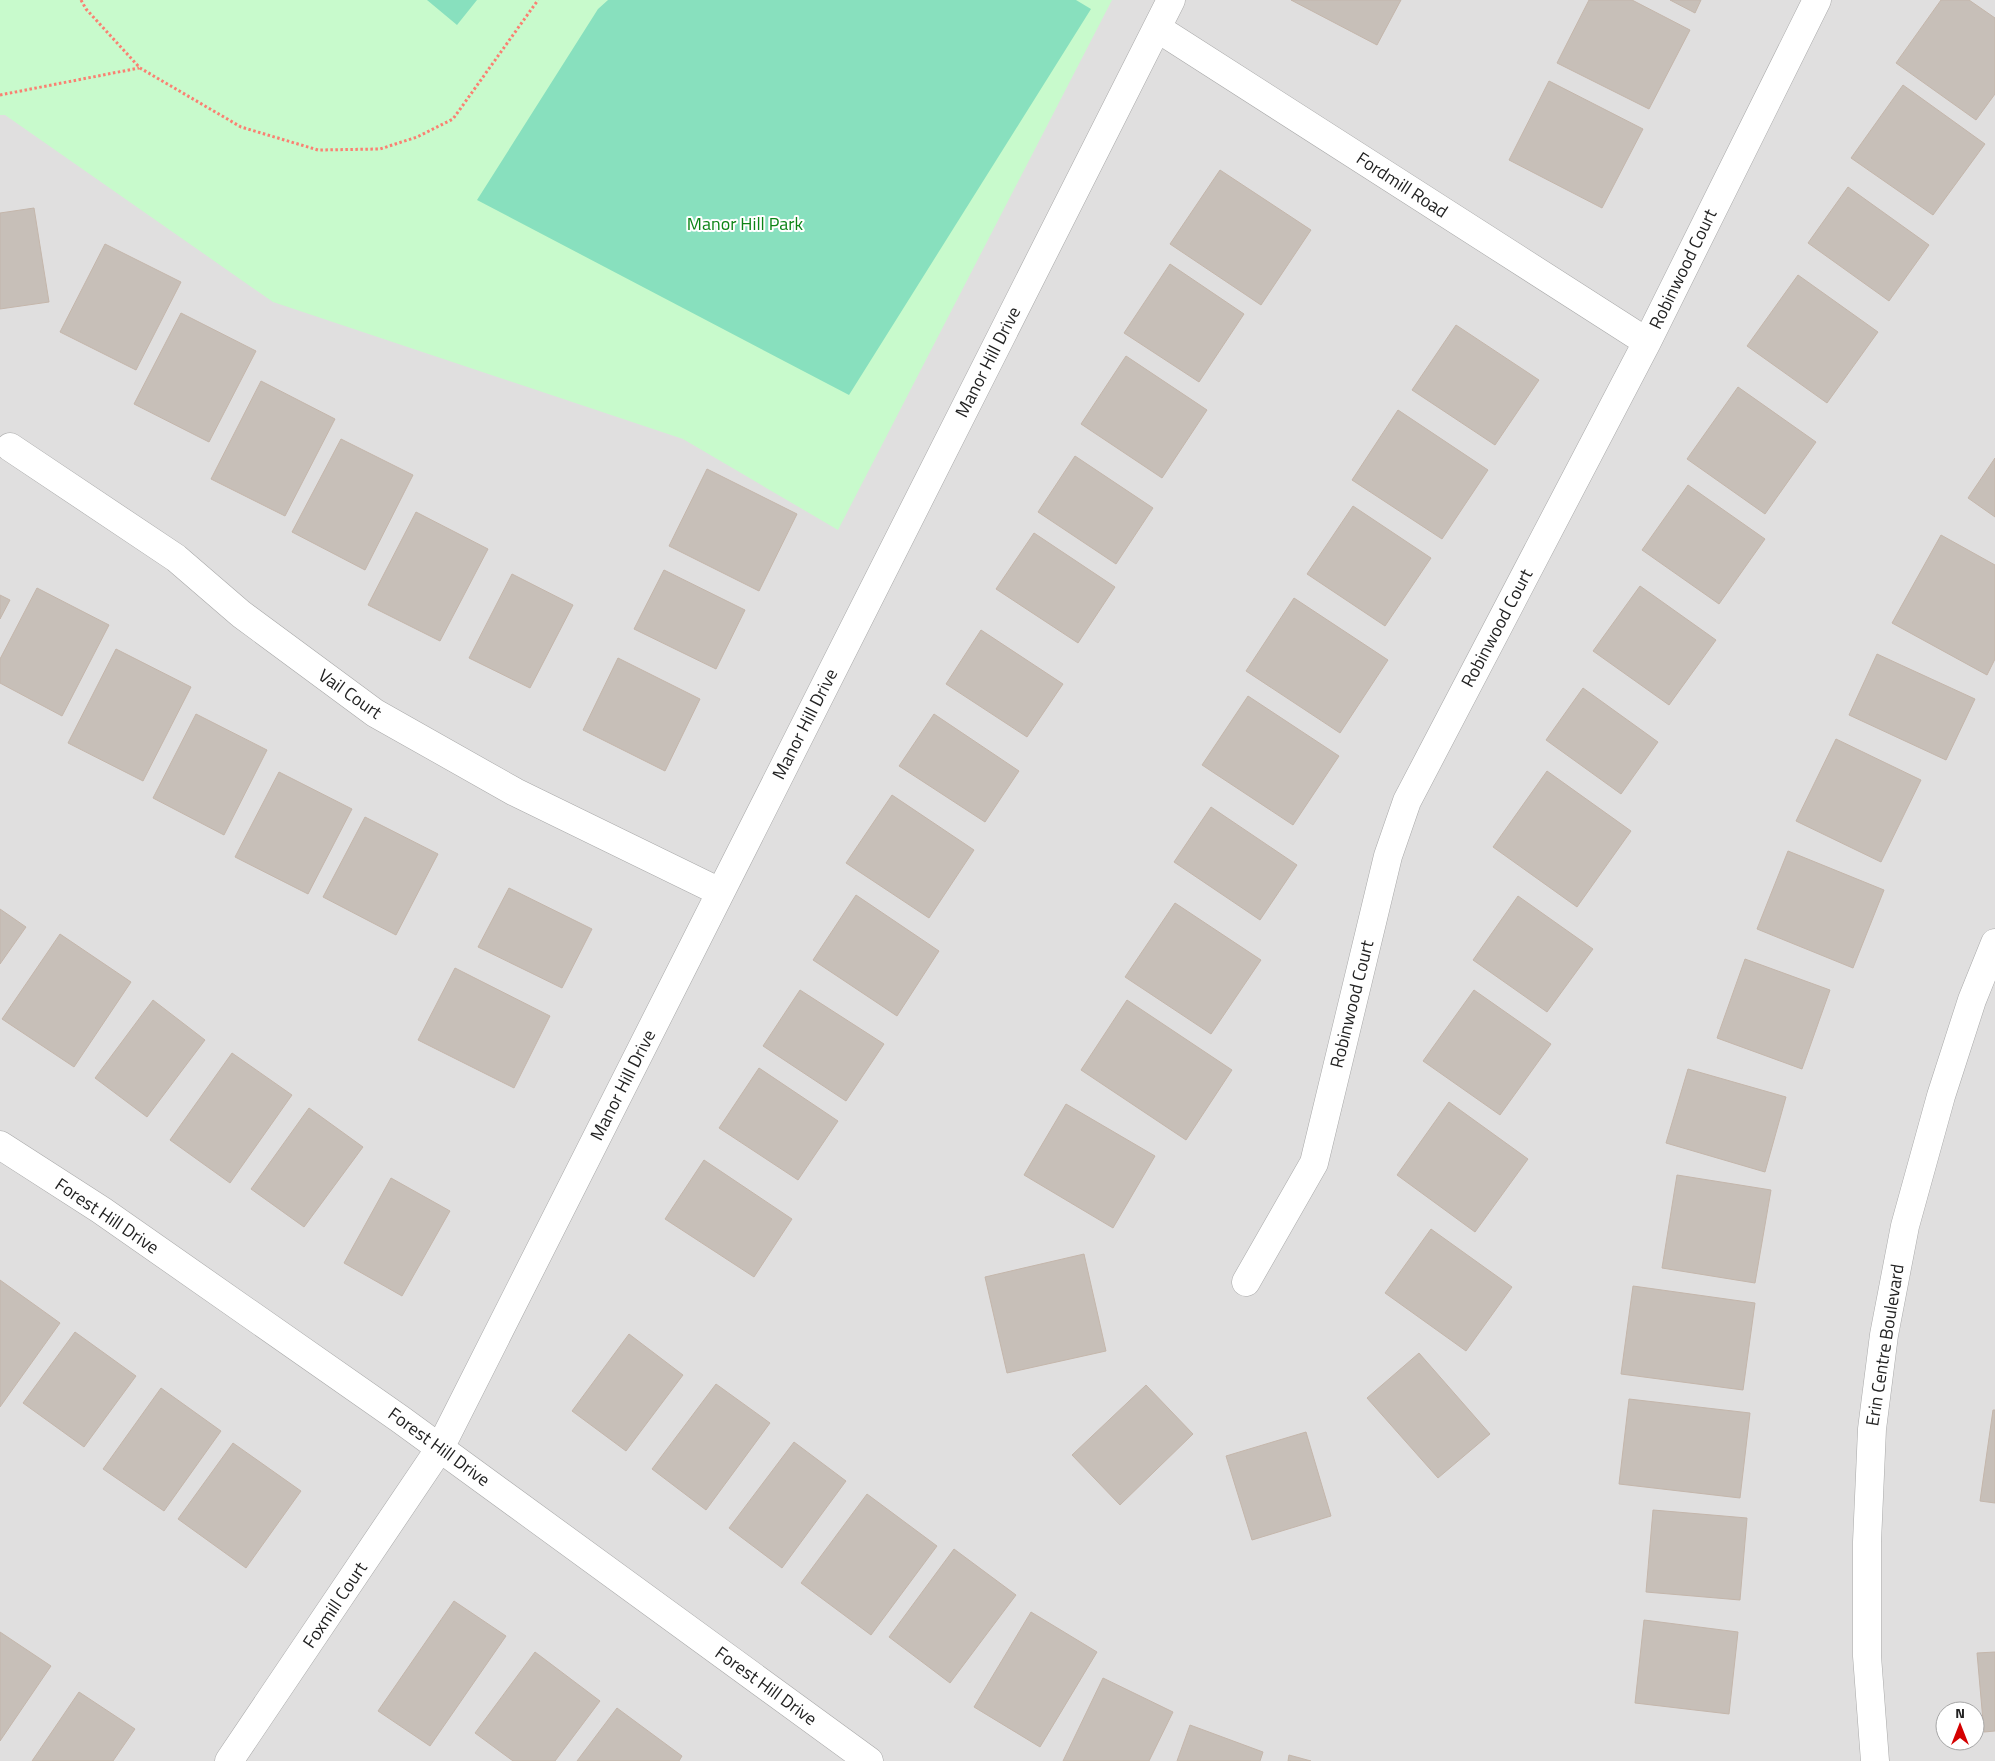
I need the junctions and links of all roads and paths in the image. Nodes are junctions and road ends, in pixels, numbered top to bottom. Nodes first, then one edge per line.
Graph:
1 (80, 0) edge
2 (538, 0) edge
3 (1171, 0) edge
4 (1817, 0) edge
5 (1157, 28) junction
6 (140, 68) junction
7 (0, 95) edge
8 (1647, 342) junction
9 (10, 447) dead end
10 (720, 892) junction
11 (1995, 943) edge
12 (0, 1146) edge
13 (1246, 1282) dead end
14 (440, 1448) junction
15 (229, 1761) edge
16 (869, 1761) edge
17 (1875, 1761) edge

1 - 6 path
2 - 6 path
3 - 5 street, Manor Hill Drive
4 - 8 street, Robinwood Court
5 - 8 street, Fordmill Road
5 - 10 street, Manor Hill Drive
6 - 7 path
8 - 13 street, Robinwood Court
9 - 10 street, Vail Court
10 - 14 street, Manor Hill Drive
11 - 17 street, Erin Centre Boulevard
12 - 14 street, Forest Hill Drive
14 - 15 street, Foxmill Court
14 - 16 street, Forest Hill Drive

